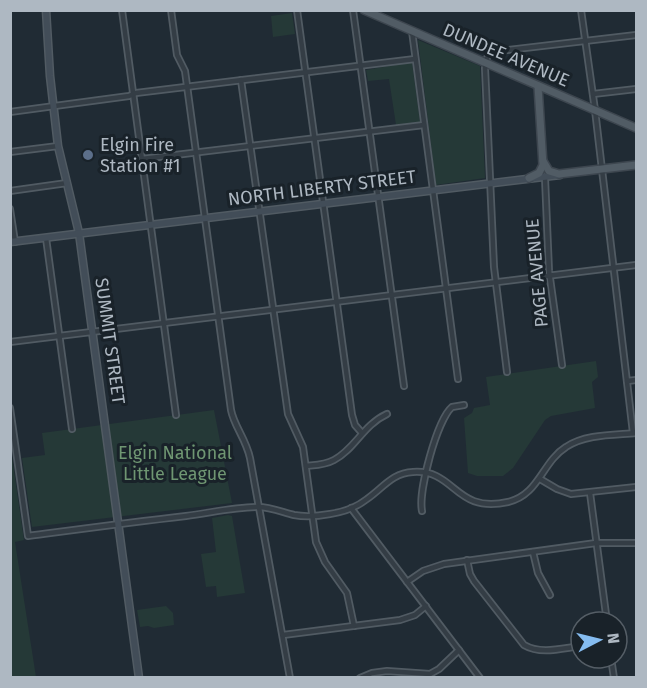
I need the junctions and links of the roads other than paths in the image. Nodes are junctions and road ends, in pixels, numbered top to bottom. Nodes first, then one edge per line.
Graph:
1 (46, 10) edge
2 (122, 10) edge
3 (171, 10) edge
4 (297, 10) edge
5 (353, 10) edge
6 (364, 10) edge
7 (581, 10) edge
8 (412, 31) junction
9 (636, 34) edge
10 (585, 41) junction
11 (500, 51) dead end
12 (415, 59) junction
13 (486, 60) junction
14 (360, 66) junction
15 (305, 72) junction
16 (241, 80) junction
17 (538, 86) junction
18 (187, 87) junction
19 (636, 89) edge
20 (552, 91) junction
21 (592, 94) junction
22 (133, 95) junction
23 (540, 99) junction
24 (53, 106) junction
25 (595, 110) junction
26 (10, 112) edge
27 (424, 125) junction
28 (636, 128) edge
29 (369, 131) junction
30 (315, 137) junction
31 (251, 145) junction
32 (58, 146) junction
33 (10, 152) edge
34 (196, 152) junction
35 (142, 159) junction
36 (543, 161) junction
37 (636, 165) edge
38 (601, 169) junction
39 (563, 174) junction
40 (529, 178) junction
41 (545, 178) junction
42 (490, 182) junction
43 (67, 183) junction
44 (432, 189) junction
45 (12, 191) edge
46 (378, 196) junction
47 (323, 203) junction
48 (10, 209) edge
49 (260, 210) junction
50 (205, 217) junction
51 (151, 224) junction
52 (79, 233) junction
53 (46, 238) junction
54 (13, 242) edge
55 (636, 265) edge
56 (614, 268) junction
57 (550, 276) junction
58 (495, 282) junction
59 (446, 288) junction
60 (392, 294) junction
61 (337, 301) junction
62 (273, 309) junction
63 (219, 316) junction
64 (165, 323) junction
65 (93, 332) junction
66 (60, 336) junction
67 (10, 342) edge
68 (562, 365) dead end
69 (507, 372) dead end
70 (458, 379) dead end
71 (636, 380) edge
72 (627, 381) junction
73 (404, 386) dead end
74 (464, 405) dead end
75 (10, 408) edge
76 (387, 414) dead end
77 (176, 415) dead end
78 (72, 429) dead end
79 (362, 433) junction
80 (635, 433) edge
81 (12, 438) edge
82 (306, 466) junction
83 (426, 472) junction
84 (540, 479) junction
85 (636, 487) edge
86 (590, 493) junction
87 (260, 507) junction
88 (351, 508) junction
89 (422, 511) dead end
90 (312, 516) junction
91 (118, 525) junction
92 (596, 543) junction
93 (636, 543) edge
94 (533, 552) junction
95 (467, 560) junction
96 (407, 582) junction
97 (550, 595) dead end
98 (426, 606) junction
99 (604, 610) edge
100 (354, 626) junction
101 (283, 635) junction
102 (569, 647) edge
103 (459, 650) junction
104 (139, 678) edge
105 (290, 678) edge
106 (360, 678) edge
107 (480, 678) edge

1 - 24 main road, SUMMIT STREET
2 - 22 street
3 - 18 street
4 - 15 street
5 - 14 street
6 - 8 main road, DUNDEE AVENUE
7 - 10 street
8 - 12 street
8 - 13 main road, DUNDEE AVENUE
9 - 10 street
10 - 11 street
10 - 21 street
12 - 14 street
12 - 27 street
13 - 17 main road, DUNDEE AVENUE
13 - 42 street
14 - 15 street
14 - 29 street
15 - 16 street
15 - 30 street
16 - 18 street
16 - 31 street
17 - 20 main road, DUNDEE AVENUE
17 - 23 main road
18 - 22 street
18 - 34 street
19 - 21 street
20 - 23 main road
20 - 25 main road, DUNDEE AVENUE
21 - 25 street
22 - 24 street
22 - 35 street
23 - 36 main road
24 - 26 street
24 - 32 main road, SUMMIT STREET
25 - 28 main road, DUNDEE AVENUE
25 - 38 street
27 - 29 street
27 - 44 street
29 - 30 street
29 - 46 street
30 - 31 street
30 - 47 street
31 - 34 street
31 - 49 street
32 - 33 street
32 - 43 main road, SUMMIT STREET
34 - 35 street
34 - 50 street
35 - 51 street
36 - 39 main road
36 - 40 main road
37 - 38 main road, NORTH LIBERTY STREET
38 - 39 main road, NORTH LIBERTY STREET
38 - 56 street
39 - 41 main road, NORTH LIBERTY STREET
40 - 41 main road, NORTH LIBERTY STREET
40 - 42 main road, NORTH LIBERTY STREET
41 - 57 street, PAGE AVENUE
42 - 44 main road, NORTH LIBERTY STREET
42 - 58 street
43 - 45 street
43 - 52 main road, SUMMIT STREET
44 - 46 main road, NORTH LIBERTY STREET
44 - 59 street
46 - 47 main road, NORTH LIBERTY STREET
46 - 60 street
47 - 49 main road, NORTH LIBERTY STREET
47 - 61 street
48 - 54 street
49 - 50 main road, NORTH LIBERTY STREET
49 - 62 street
50 - 51 main road, NORTH LIBERTY STREET
50 - 63 street
51 - 52 main road, NORTH LIBERTY STREET
51 - 64 street
52 - 53 main road, NORTH LIBERTY STREET
52 - 65 main road, SUMMIT STREET
53 - 54 main road, NORTH LIBERTY STREET
53 - 66 street
55 - 56 street
56 - 57 street
56 - 72 street
57 - 58 street
57 - 68 street, PAGE AVENUE
58 - 59 street
58 - 69 street
59 - 60 street
59 - 70 street
60 - 61 street
60 - 73 street
61 - 62 street
61 - 79 street
62 - 63 street
62 - 82 street
63 - 64 street
63 - 87 street
64 - 65 street
64 - 77 street
65 - 66 street
65 - 91 main road, SUMMIT STREET
66 - 67 street
66 - 78 street
71 - 72 street
72 - 80 street
74 - 83 street
75 - 81 street
76 - 79 street
79 - 82 street
80 - 84 street
81 - 91 street
82 - 90 street
83 - 84 street
83 - 88 street
83 - 89 street
84 - 86 street
85 - 86 street
86 - 92 street
87 - 90 street
87 - 91 street
87 - 101 street
88 - 90 street
88 - 96 street
90 - 100 street
91 - 104 main road, SUMMIT STREET
92 - 93 street
92 - 94 street
92 - 99 street
94 - 95 street
94 - 97 street
95 - 96 street
95 - 102 street
96 - 98 street
98 - 100 street
98 - 103 street
100 - 101 street
101 - 105 street
103 - 106 street
103 - 107 street

